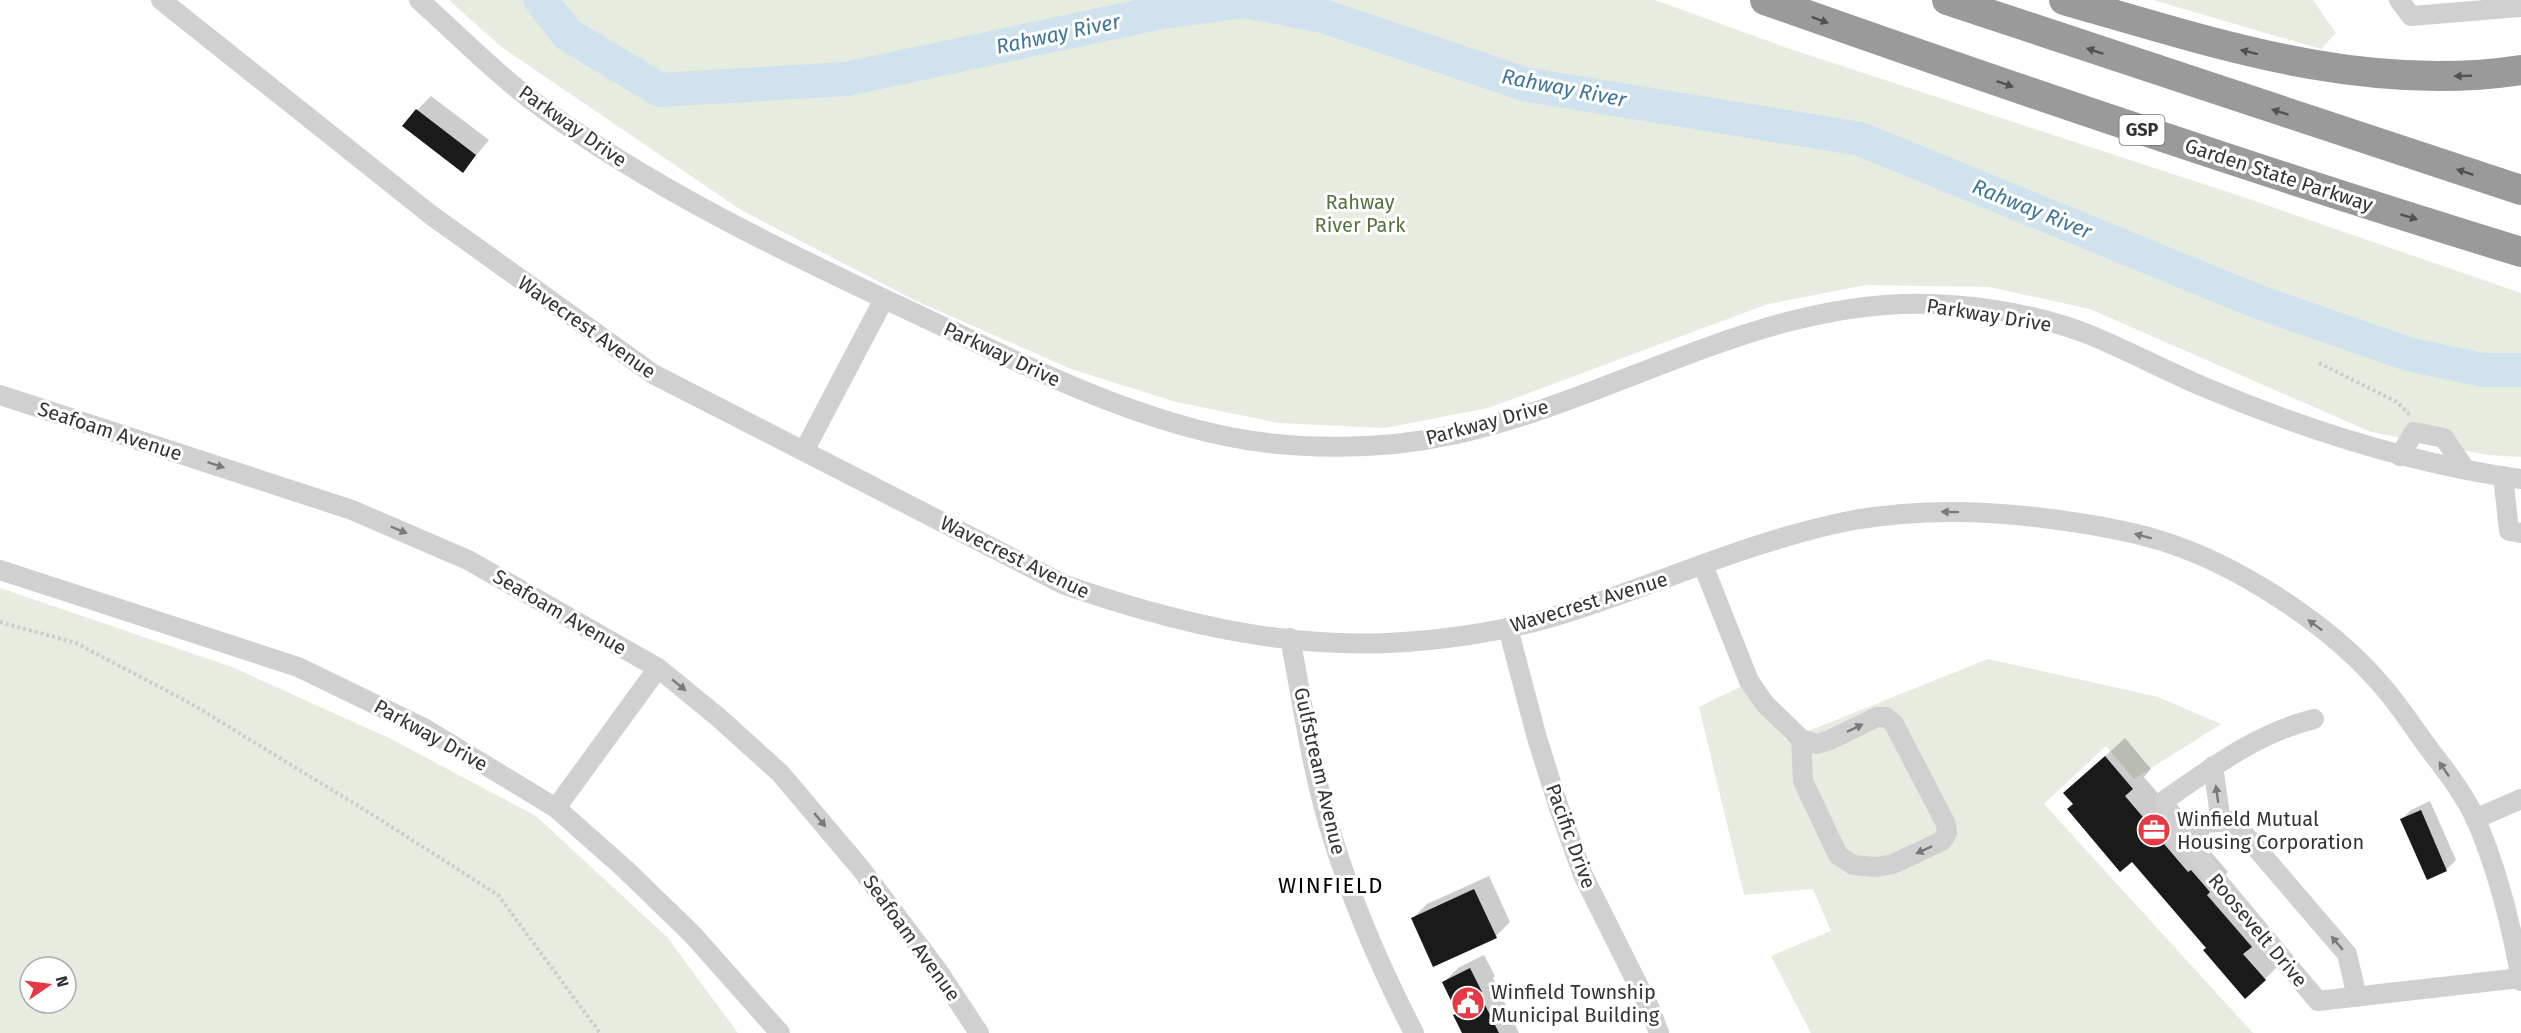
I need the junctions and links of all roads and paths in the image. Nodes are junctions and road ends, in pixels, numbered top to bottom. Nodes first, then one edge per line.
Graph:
1 (161, 0) edge
2 (420, 0) edge
3 (1765, 0) edge
4 (1947, 0) edge
5 (2064, 0) edge
6 (2399, 0) edge
7 (2521, 7) edge
8 (2514, 70) edge
9 (2521, 190) edge
10 (2521, 252) edge
11 (884, 299) junction
12 (2319, 363) dead end
13 (0, 395) edge
14 (2414, 432) junction
15 (804, 451) junction
16 (2400, 456) junction
17 (2465, 469) junction
18 (2512, 478) edge
19 (2521, 533) edge
20 (1703, 565) junction
21 (0, 570) edge
22 (0, 622) edge
23 (1508, 628) junction
24 (1290, 638) junction
25 (658, 668) junction
26 (2314, 718) dead end
27 (1801, 739) junction
28 (2213, 766) junction
29 (2521, 799) edge
30 (556, 808) junction
31 (2475, 819) junction
32 (2222, 822) junction
33 (2189, 848) junction
34 (2521, 979) edge
35 (2357, 997) junction
36 (600, 1033) edge
37 (780, 1033) edge
38 (979, 1033) edge
39 (1414, 1033) edge
40 (1659, 1033) edge

1 - 15 street, Wavecrest Avenue
2 - 11 street, Parkway Drive
3 -> 10 highway, Garden State Parkway / GSP
9 -> 4 highway
8 -> 5 highway
6 - 7 street
11 - 15 street
11 - 16 street, Parkway Drive
12 - 14 path
13 -> 25 street, Seafoam Avenue
14 - 16 street
14 - 17 street
15 - 24 street, Wavecrest Avenue
16 - 17 street, Parkway Drive
17 - 18 street, Parkway Drive
18 - 19 street
20 - 23 street, Wavecrest Avenue
20 - 27 street
31 -> 20 street, Wavecrest Avenue
21 - 30 street, Parkway Drive
22 - 36 path
23 - 24 street, Wavecrest Avenue
23 - 40 street, Pacific Drive
24 - 39 street, Gulfstream Avenue
25 - 30 street
25 -> 38 street, Seafoam Avenue
26 - 28 street
27 -> 27 street
32 -> 28 street
28 - 33 street
29 - 31 street
30 - 37 street, Parkway Drive
31 - 34 street, Wavecrest Avenue
32 - 33 street
35 -> 32 street
33 - 35 street, Roosevelt Drive
34 - 35 street, Roosevelt Drive

